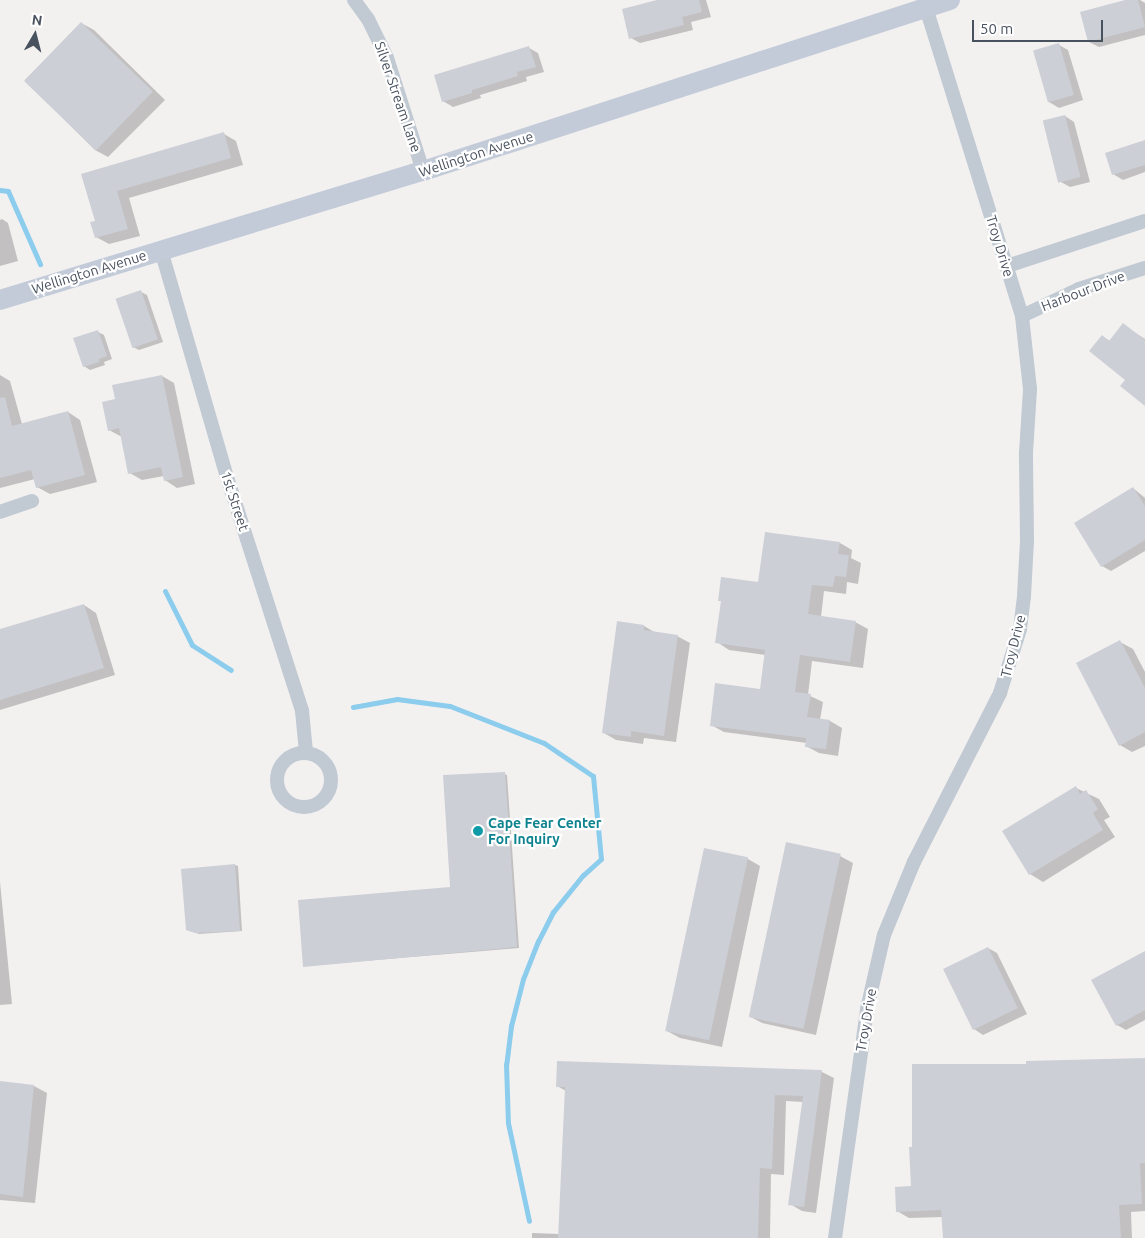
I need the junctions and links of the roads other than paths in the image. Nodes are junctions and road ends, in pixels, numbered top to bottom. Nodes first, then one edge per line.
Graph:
1 (354, 0) edge
2 (950, 0) edge
3 (926, 8) junction
4 (424, 171) junction
5 (1145, 221) edge
6 (161, 250) junction
7 (1007, 266) junction
8 (1145, 268) edge
9 (0, 300) edge
10 (1022, 316) junction
11 (32, 501) dead end
12 (0, 512) edge
13 (306, 752) dead end
14 (835, 1238) edge

1 - 4 street, Silver Stream Lane
2 - 3 street, Wellington Avenue
3 - 4 street, Wellington Avenue
3 - 7 street, Troy Drive
4 - 6 street, Wellington Avenue
5 - 7 street
6 - 9 street, Wellington Avenue
6 - 13 street, 1st Street
7 - 10 street, Troy Drive
8 - 10 street, Harbour Drive
10 - 14 street, Troy Drive
11 - 12 street

